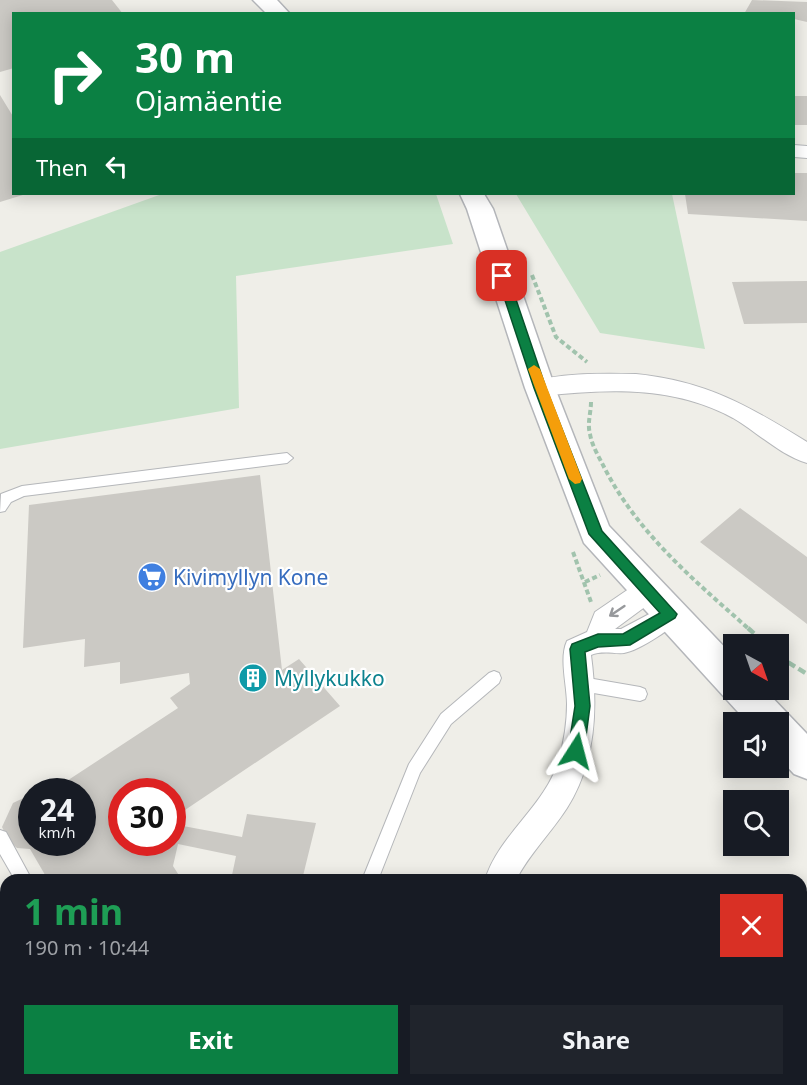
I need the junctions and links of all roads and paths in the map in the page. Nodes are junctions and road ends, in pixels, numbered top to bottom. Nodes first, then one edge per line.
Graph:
1 (264, 0) edge
2 (278, 12) edge
3 (473, 195) edge
4 (528, 265) dead end
5 (589, 382) junction
6 (540, 388) junction
7 (807, 454) edge
8 (287, 458) dead end
9 (0, 507) edge
10 (573, 550) dead end
11 (648, 591) junction
12 (670, 614) junction
13 (601, 630) junction
14 (755, 634) edge
15 (789, 663) edge
16 (723, 670) edge
17 (807, 674) edge
18 (494, 678) dead end
19 (582, 684) junction
20 (640, 694) dead end
21 (750, 700) edge
22 (762, 712) edge
23 (789, 741) edge
24 (807, 760) edge
25 (0, 838) edge
26 (21, 874) edge
27 (372, 874) edge
28 (502, 874) edge

1 - 2 street
3 - 6 street
4 - 5 path
5 - 6 street
5 - 7 street
5 - 14 path
6 - 11 street
8 - 9 lane
10 - 13 path
11 - 12 street
11 -> 13 street
12 - 13 street
12 - 16 street
13 - 19 street
15 - 17 path
18 - 27 lane
19 - 20 lane
19 - 28 street
21 - 22 street
23 - 24 street
25 - 26 lane

